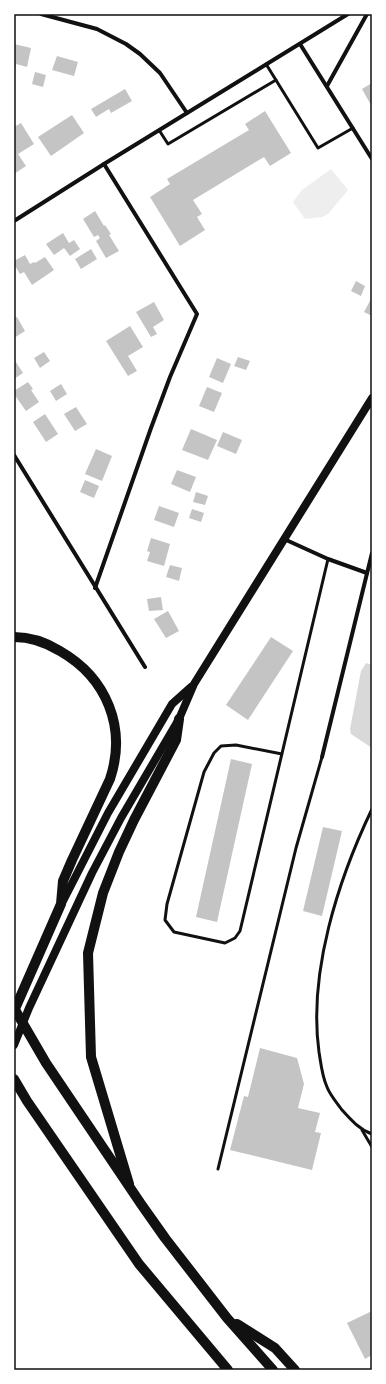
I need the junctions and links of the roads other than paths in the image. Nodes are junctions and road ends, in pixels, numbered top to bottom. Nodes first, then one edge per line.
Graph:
1 (41, 14) edge
2 (348, 14) edge
3 (367, 14) edge
4 (300, 44) junction
5 (266, 64) junction
6 (276, 80) junction
7 (326, 86) junction
8 (187, 113) junction
9 (353, 128) junction
10 (159, 130) junction
11 (372, 159) edge
12 (104, 164) junction
13 (14, 221) edge
14 (372, 398) edge
15 (14, 455) edge
16 (284, 539) junction
17 (372, 553) edge
18 (328, 560) junction
19 (367, 573) junction
20 (95, 588) junction
21 (14, 637) edge
22 (145, 667) dead end
23 (194, 684) junction
24 (179, 718) junction
25 (282, 754) junction
26 (322, 757) joint
27 (372, 809) edge
28 (61, 904) junction
29 (14, 994) edge
30 (14, 1008) edge
31 (14, 1011) edge
32 (14, 1045) edge
33 (46, 1063) junction
34 (14, 1079) edge
35 (362, 1130) junction
36 (372, 1134) edge
37 (372, 1147) edge
38 (218, 1169) dead end
39 (129, 1184) junction
40 (227, 1318) junction
41 (228, 1370) edge
42 (273, 1370) edge
43 (295, 1370) edge

1 - 8 street
2 - 4 street
3 - 7 street
4 - 5 street
4 - 7 street
5 - 6 lane
5 - 8 street
6 - 9 lane
6 - 10 lane
7 - 9 street
8 - 10 street
9 - 11 street
10 - 12 street
12 - 13 street
12 - 20 street
14 - 16 main road
15 - 20 street
16 - 18 street
16 - 23 main road
17 - 19 street
18 - 19 street
18 - 25 lane
19 - 26 street
20 - 22 street
21 - 28 highway
23 - 24 main road
23 - 28 main road
24 - 32 main road
24 - 39 highway
25 - 25 lane
26 - 38 lane
27 - 35 lane
28 - 31 highway
29 - 33 highway
30 - 33 highway
33 - 39 highway
34 - 41 highway
35 - 36 lane
35 - 37 lane
39 - 40 highway
40 - 42 highway
40 - 43 highway

